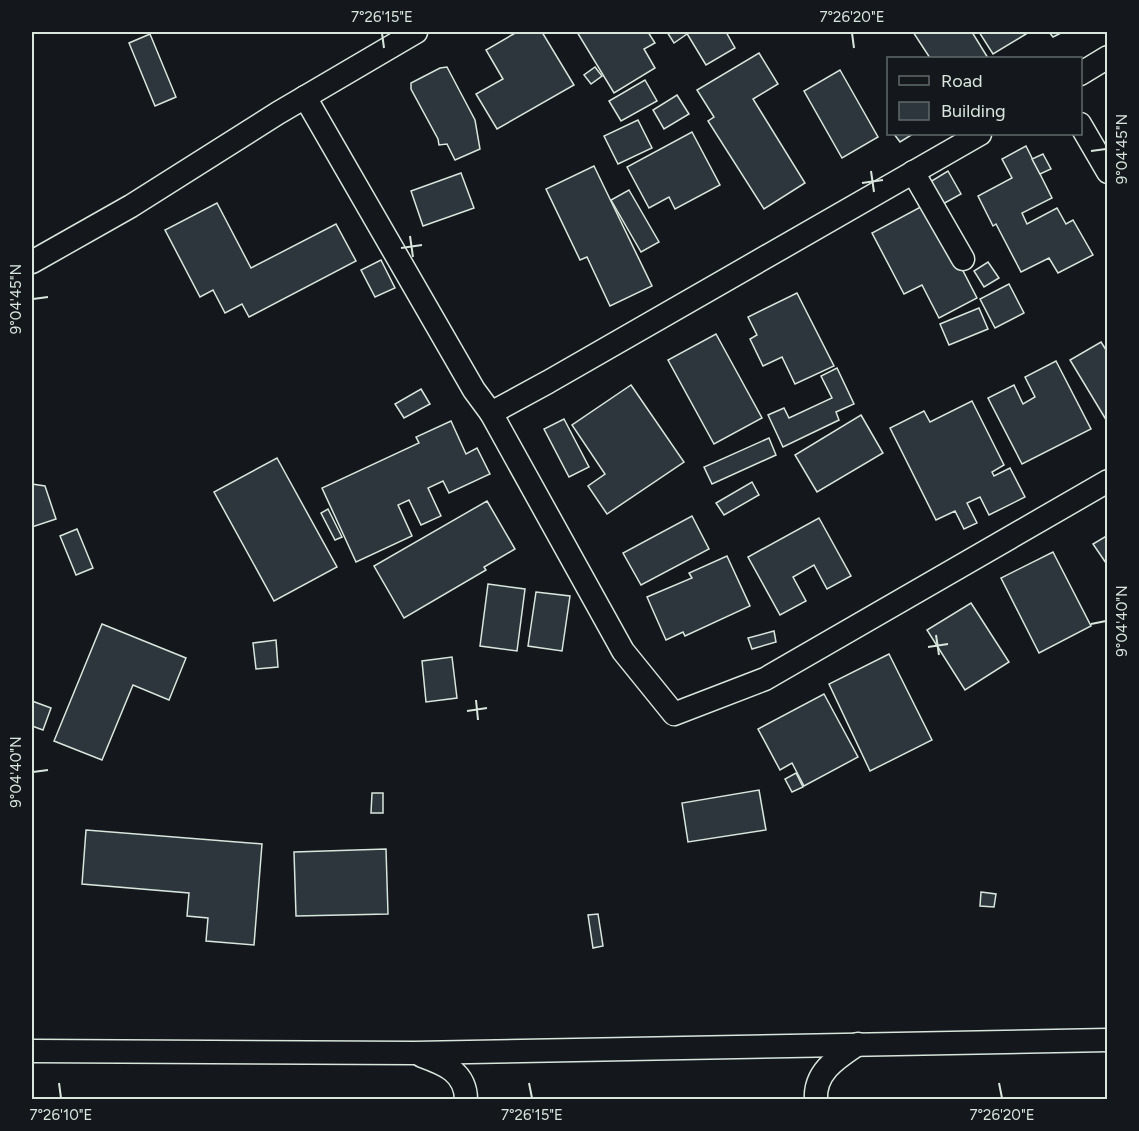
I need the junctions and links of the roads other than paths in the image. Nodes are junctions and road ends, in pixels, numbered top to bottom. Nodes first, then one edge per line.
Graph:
1 (416, 32) edge
2 (1107, 57) edge
3 (1082, 73) edge
4 (306, 96) junction
5 (1082, 128) edge
6 (978, 135) edge
7 (913, 172) junction
8 (1107, 172) edge
9 (963, 260) dead end
10 (32, 262) edge
11 (491, 413) junction
12 (1107, 481) edge
13 (1107, 1040) edge
14 (858, 1044) junction
15 (32, 1051) edge
16 (415, 1053) junction
17 (466, 1100) edge
18 (816, 1100) edge

1 - 4 street
2 - 3 street
4 - 10 street
4 - 11 street
5 - 8 street
6 - 7 street
7 - 9 street
7 - 11 street
11 - 12 street
13 - 14 street
14 - 16 street
14 - 18 street
15 - 16 street
16 - 17 street

